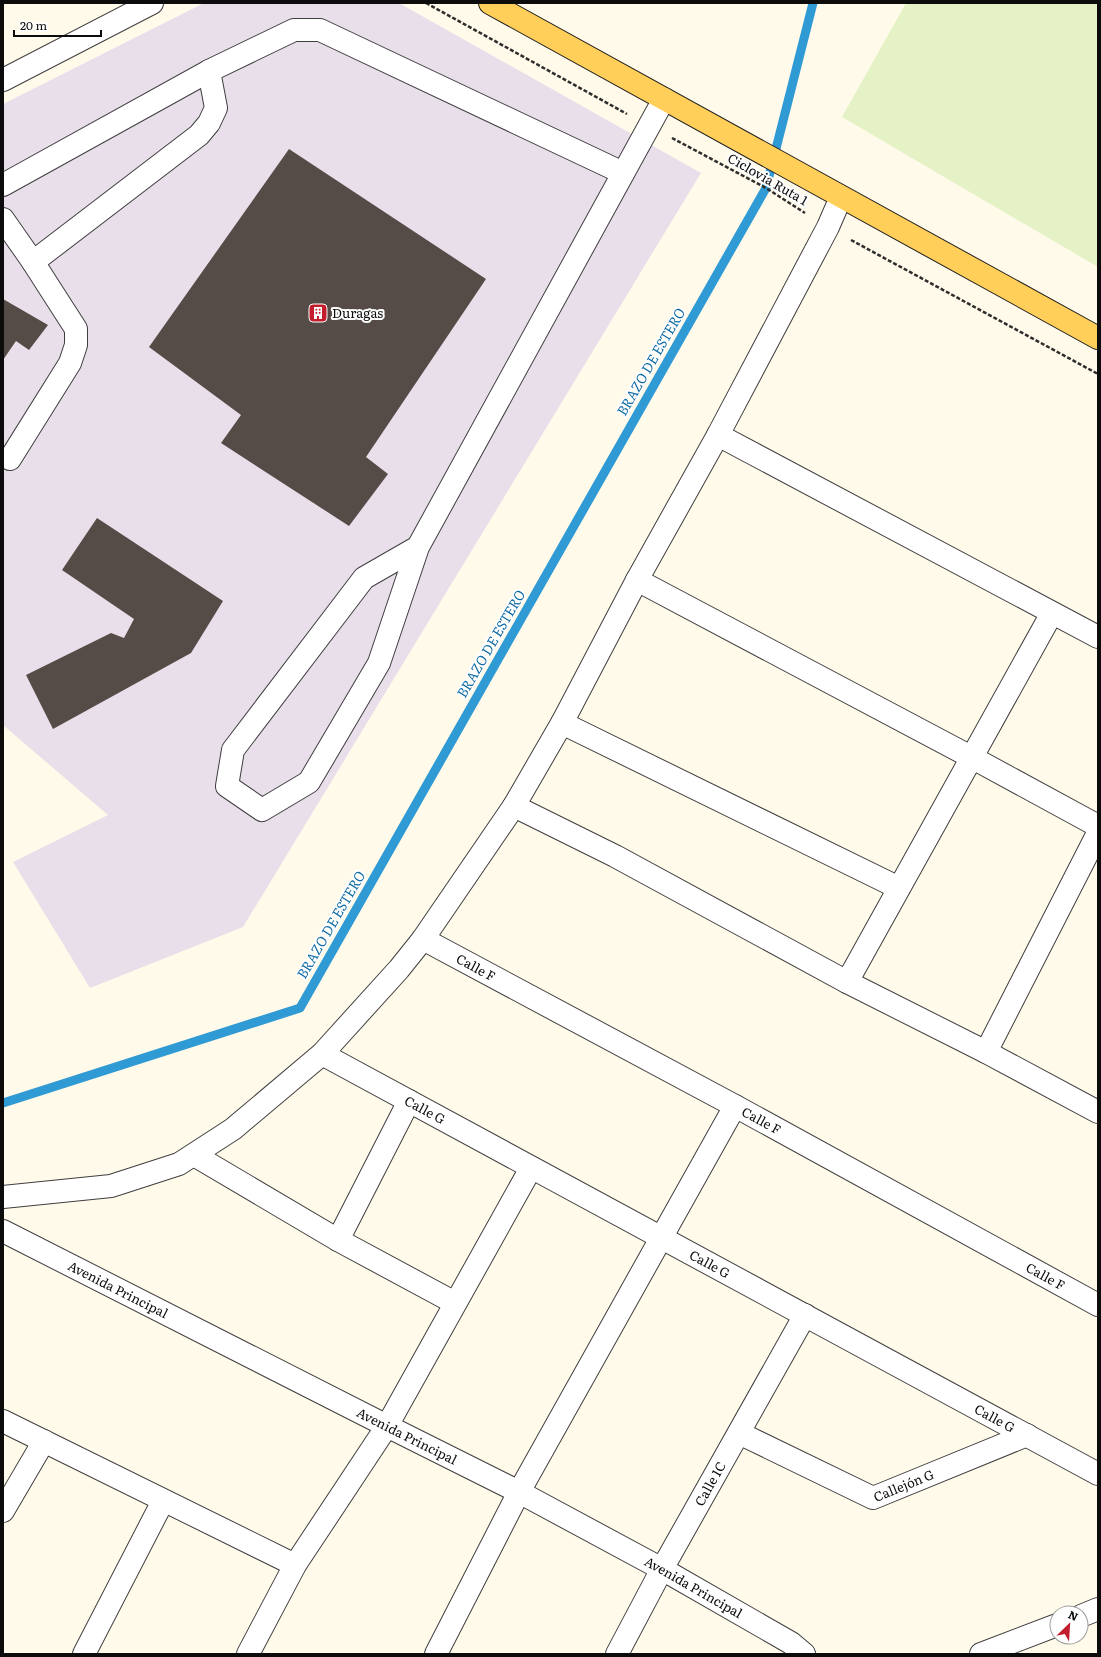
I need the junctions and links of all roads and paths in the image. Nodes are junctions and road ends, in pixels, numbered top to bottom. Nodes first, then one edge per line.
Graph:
1 (152, 3) edge
2 (426, 3) edge
3 (490, 3) edge
4 (209, 71) junction
5 (3, 80) edge
6 (664, 99) junction
7 (649, 126) junction
8 (623, 173) junction
9 (3, 185) edge
10 (841, 197) junction
11 (3, 219) edge
12 (828, 227) junction
13 (33, 262) junction
14 (1098, 338) edge
15 (1098, 374) edge
16 (718, 435) junction
17 (10, 459) dead end
18 (418, 547) junction
19 (637, 580) junction
20 (1052, 613) junction
21 (1098, 637) edge
22 (562, 723) junction
23 (971, 757) junction
24 (514, 806) junction
25 (1098, 826) edge
26 (1098, 833) edge
27 (899, 888) junction
28 (423, 940) junction
29 (847, 982) junction
30 (986, 1052) junction
31 (322, 1054) junction
32 (409, 1101) junction
33 (735, 1106) junction
34 (1098, 1112) edge
35 (194, 1155) junction
36 (531, 1168) junction
37 (3, 1198) edge
38 (3, 1231) edge
39 (660, 1237) junction
40 (338, 1240) junction
41 (455, 1303) junction
42 (1098, 1305) edge
43 (805, 1315) junction
44 (3, 1421) edge
45 (386, 1426) junction
46 (739, 1433) junction
47 (1027, 1435) junction
48 (44, 1441) junction
49 (1098, 1474) edge
50 (519, 1492) junction
51 (163, 1501) junction
52 (3, 1512) edge
53 (295, 1565) junction
54 (662, 1569) junction
55 (1049, 1628) edge
56 (84, 1654) edge
57 (248, 1654) edge
58 (436, 1654) edge
59 (617, 1654) edge
60 (804, 1654) edge
61 (981, 1654) edge

1 - 5 street
2 - 7 path, Ciclovia Ruta 1
3 - 6 main road
4 - 8 street
4 - 9 street
4 - 13 street
6 - 7 street
6 - 10 main road
7 - 8 street
7 - 12 path, Ciclovia Ruta 1
8 - 18 street
10 - 12 street
10 - 14 main road
11 - 13 street
12 - 15 path, Ciclovia Ruta 1
12 - 16 street
13 - 17 street
16 - 19 street
16 - 20 street
18 - 18 street
19 - 22 street
19 - 23 street
20 - 21 street
20 - 23 street
22 - 24 street
22 - 27 street
23 - 25 street
23 - 27 street
24 - 28 street
24 - 29 street
26 - 30 street
27 - 29 street
28 - 31 street
28 - 33 street, Calle F
29 - 30 street
30 - 34 street
31 - 32 street, Calle G
31 - 35 street
32 - 36 street, Calle G
32 - 40 street
33 - 39 street
33 - 42 street, Calle F
35 - 37 street
35 - 40 street
36 - 39 street, Calle G
36 - 41 street
38 - 45 street, Avenida Principal
39 - 43 street, Calle G
39 - 50 street
40 - 41 street
41 - 45 street
43 - 46 street, Calle 1C
43 - 47 street, Calle G
44 - 48 street
45 - 50 street, Avenida Principal
45 - 53 street
46 - 47 street, Callejón G
46 - 54 street, Calle 1C
47 - 49 street, Calle G
48 - 51 street
48 - 52 street
50 - 54 street, Avenida Principal
50 - 58 street
51 - 53 street
51 - 56 street
53 - 57 street
54 - 59 street, Calle 1C
54 - 60 street, Avenida Principal
55 - 61 street

